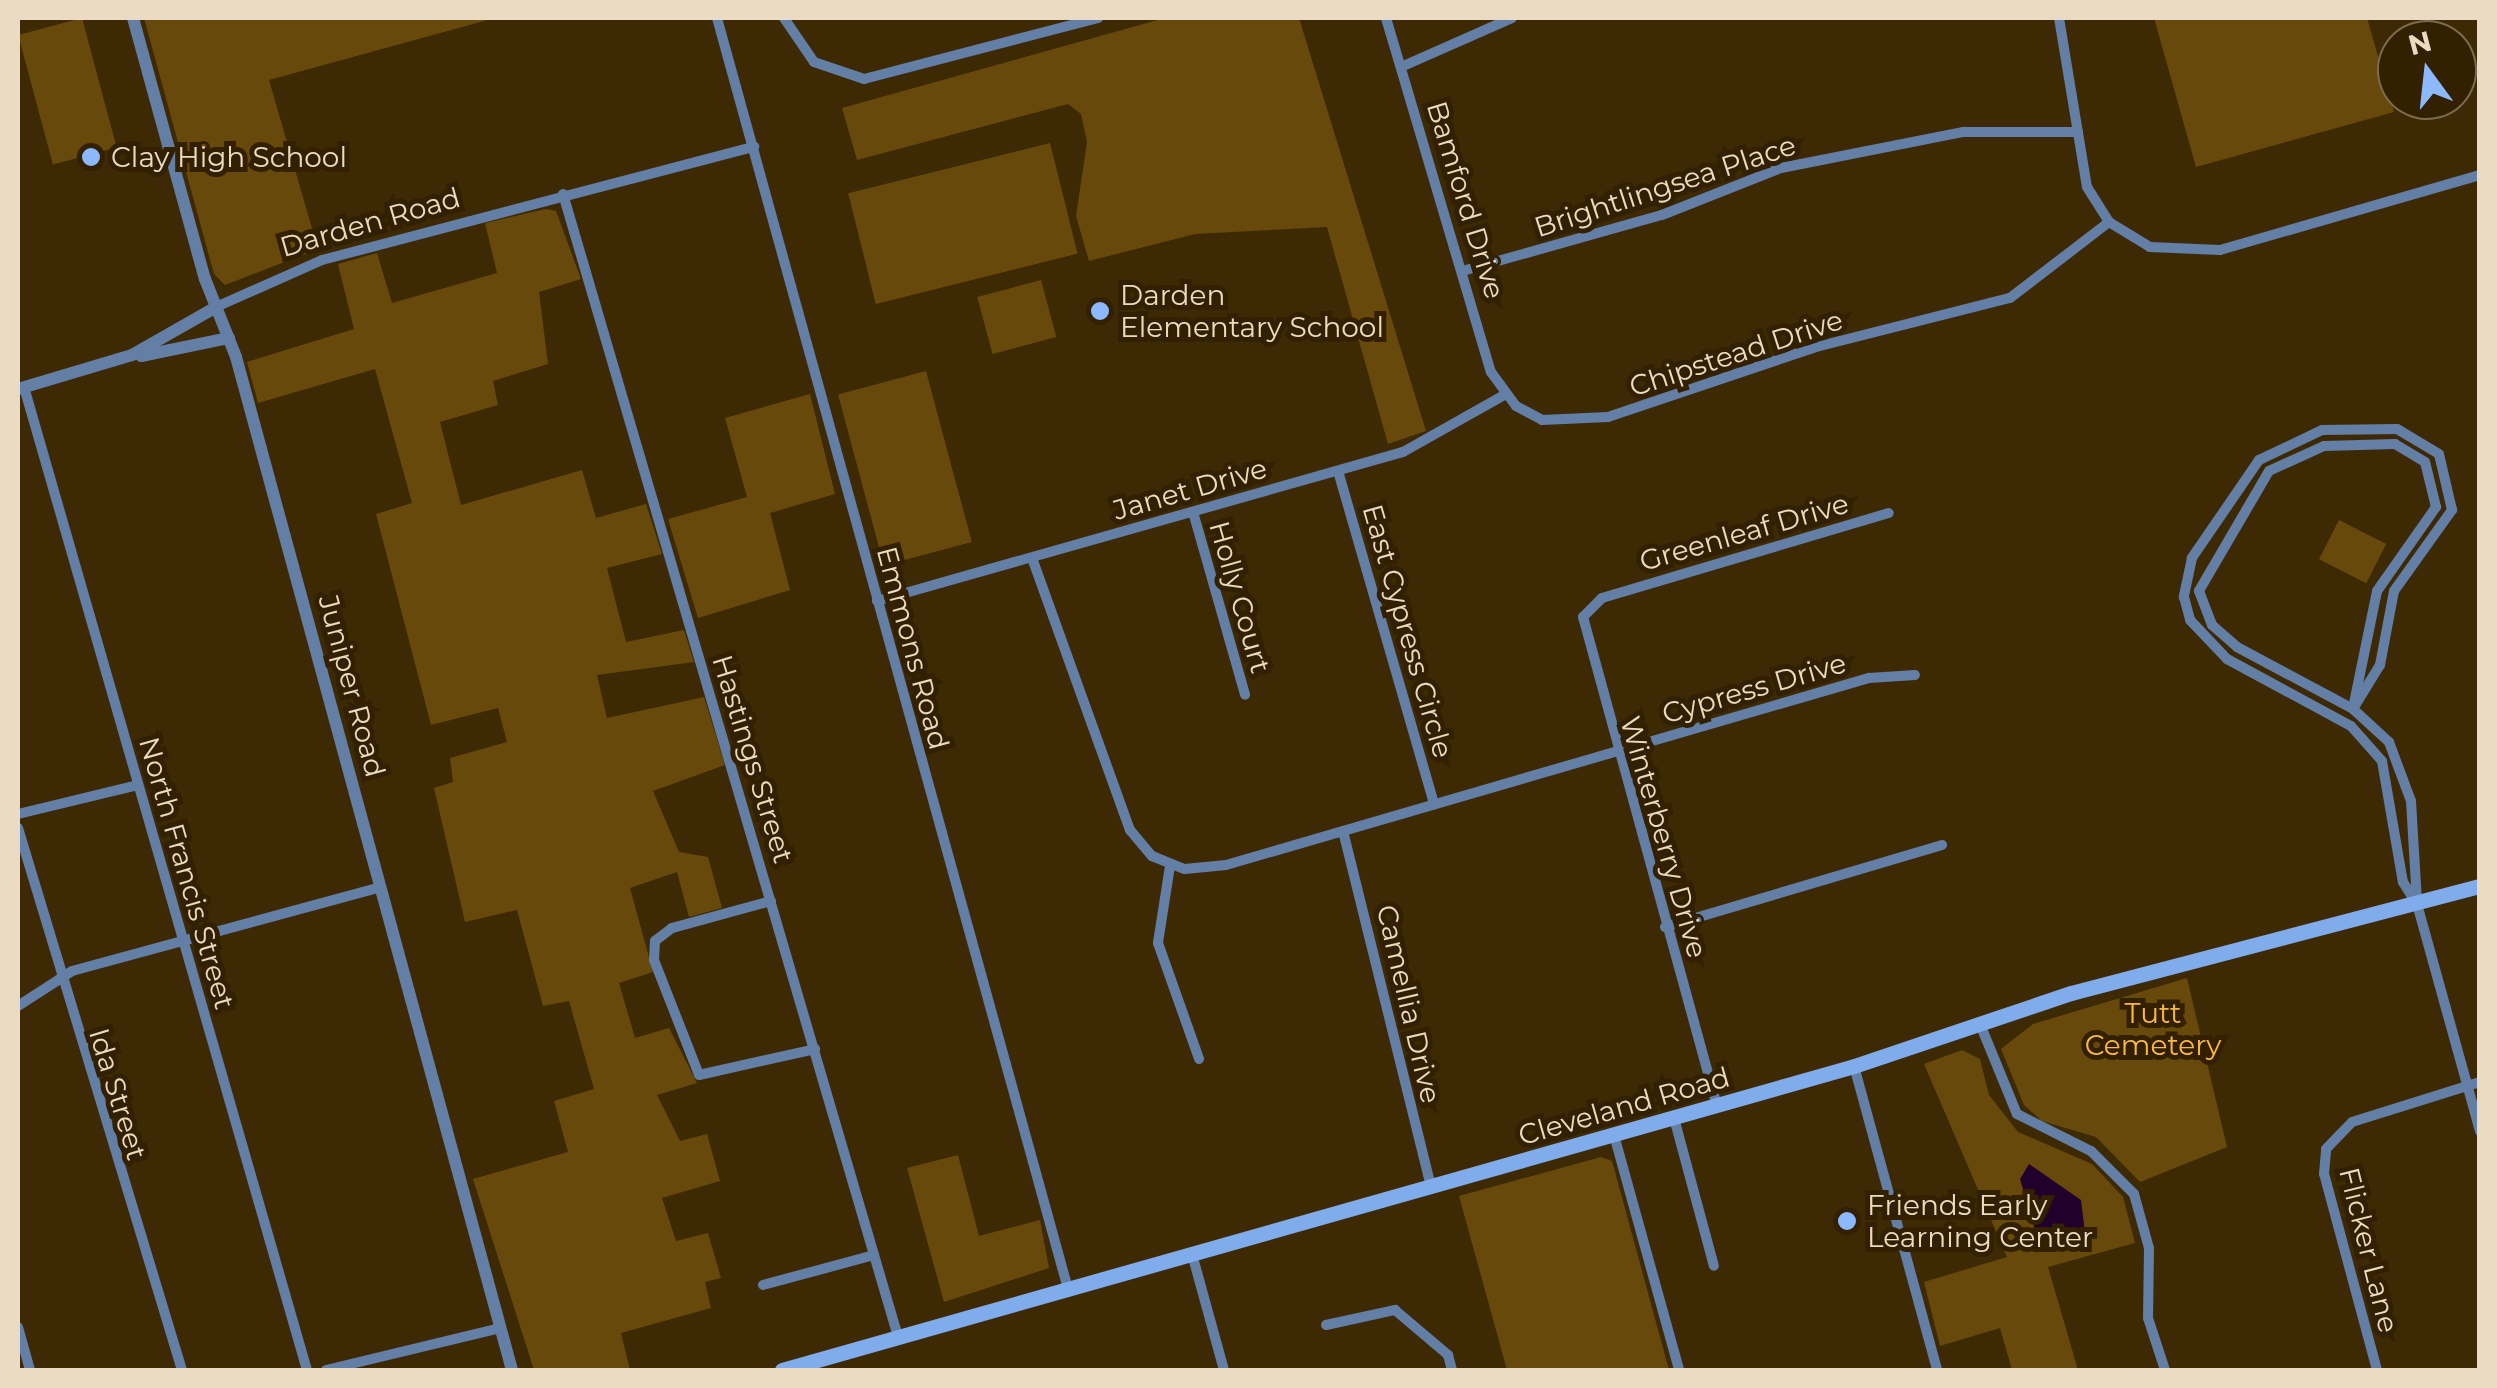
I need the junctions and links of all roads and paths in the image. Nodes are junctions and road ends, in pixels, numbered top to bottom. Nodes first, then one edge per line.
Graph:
1 (132, 18) edge
2 (717, 18) edge
3 (784, 18) edge
4 (1098, 18) edge
5 (1386, 18) edge
6 (1512, 18) edge
7 (2059, 18) edge
8 (1402, 67) junction
9 (2078, 132) junction
10 (754, 147) junction
11 (2480, 176) edge
12 (563, 194) junction
13 (2109, 222) junction
14 (1466, 270) junction
15 (216, 307) junction
16 (229, 338) junction
17 (105, 364) junction
18 (21, 388) edge
19 (1504, 395) junction
20 (1338, 470) junction
21 (1193, 512) junction
22 (1889, 513) dead end
23 (1032, 558) junction
24 (1612, 594) joint
25 (876, 602) junction
26 (1915, 675) dead end
27 (1245, 695) dead end
28 (2353, 709) junction
29 (1617, 752) junction
30 (138, 784) junction
31 (1434, 804) junction
32 (18, 814) edge
33 (18, 828) edge
34 (1343, 831) junction
35 (1942, 845) dead end
36 (1170, 866) junction
37 (2480, 886) edge
38 (381, 887) junction
39 (772, 901) junction
40 (2417, 904) junction
41 (1665, 927) junction
42 (181, 940) junction
43 (59, 975) junction
44 (18, 1006) edge
45 (1980, 1024) junction
46 (815, 1049) junction
47 (1199, 1059) dead end
48 (1854, 1066) junction
49 (2480, 1082) edge
50 (2467, 1086) junction
51 (1717, 1106) junction
52 (1674, 1118) junction
53 (2480, 1131) edge
54 (1614, 1136) junction
55 (1431, 1187) junction
56 (1192, 1254) junction
57 (874, 1255) junction
58 (1714, 1266) dead end
59 (763, 1285) dead end
60 (1068, 1289) junction
61 (1326, 1325) dead end
62 (18, 1327) edge
63 (501, 1328) junction
64 (898, 1337) junction
65 (30, 1370) edge
66 (182, 1370) edge
67 (308, 1370) edge
68 (326, 1370) edge
69 (512, 1370) edge
70 (782, 1370) edge
71 (1224, 1370) edge
72 (1452, 1370) edge
73 (1678, 1370) edge
74 (1937, 1370) edge
75 (2165, 1370) edge
76 (2377, 1370) edge

1 - 15 street, Juniper Road
2 - 10 street, Emmons Road
3 - 4 street
5 - 8 street, Bamford Drive
6 - 8 street
7 - 9 street
8 - 14 street, Bamford Drive
9 - 13 street
9 - 14 street, Brightlingsea Place
10 - 12 street, Darden Road
10 - 25 street, Emmons Road
11 - 13 street
12 - 15 street, Darden Road
12 - 39 street, Hastings Street
13 - 19 street, Chipstead Drive
14 - 19 street, Bamford Drive
15 - 16 street, Juniper Road
15 - 17 street, Darden Road
16 - 17 street
16 - 38 street, Juniper Road
17 - 18 street, Darden Road
18 - 30 street, North Francis Street
19 - 20 street, Janet Drive
20 - 21 street, Janet Drive
20 - 31 street, East Cypress Circle
21 - 23 street, Janet Drive
21 - 27 street, Holly Court
22 - 24 street, Greenleaf Drive
23 - 25 street, Janet Drive
23 - 36 street
24 - 29 street, Winterberry Drive
25 - 60 street, Emmons Road
26 - 29 street, Cypress Drive
28 - 28 street
28 - 40 street
28 - 40 street
29 - 31 street, Cypress Drive
29 - 41 street, Winterberry Drive
30 - 32 street
30 - 42 street, North Francis Street
31 - 34 street, Cypress Drive
33 - 43 street, Ida Street
34 - 36 street, Cypress Drive
34 - 55 street, Camellia Drive
35 - 41 street
36 - 47 street
37 - 40 main road, Cleveland Road
38 - 42 street
38 - 63 street, Juniper Road
39 - 46 street, Hastings Street
39 - 46 street
40 - 45 main road, Cleveland Road
40 - 50 street
41 - 51 street, Winterberry Drive
42 - 43 street
42 - 67 street, North Francis Street
43 - 44 street
43 - 66 street, Ida Street
45 - 48 main road, Cleveland Road
45 - 75 street
46 - 57 street, Hastings Street
48 - 51 main road, Cleveland Road
48 - 74 street
49 - 50 street
50 - 53 street
50 - 76 street, Flicker Lane
51 - 52 main road, Cleveland Road
52 - 54 main road, Cleveland Road
52 - 58 street
54 - 55 main road, Cleveland Road
54 - 73 street
55 - 56 main road, Cleveland Road
56 - 60 main road, Cleveland Road
56 - 71 street
57 - 59 street
57 - 64 street, Hastings Street
60 - 64 main road, Cleveland Road
61 - 72 street
62 - 65 street
63 - 68 street
63 - 69 street, Juniper Road
64 - 70 main road, Cleveland Road

